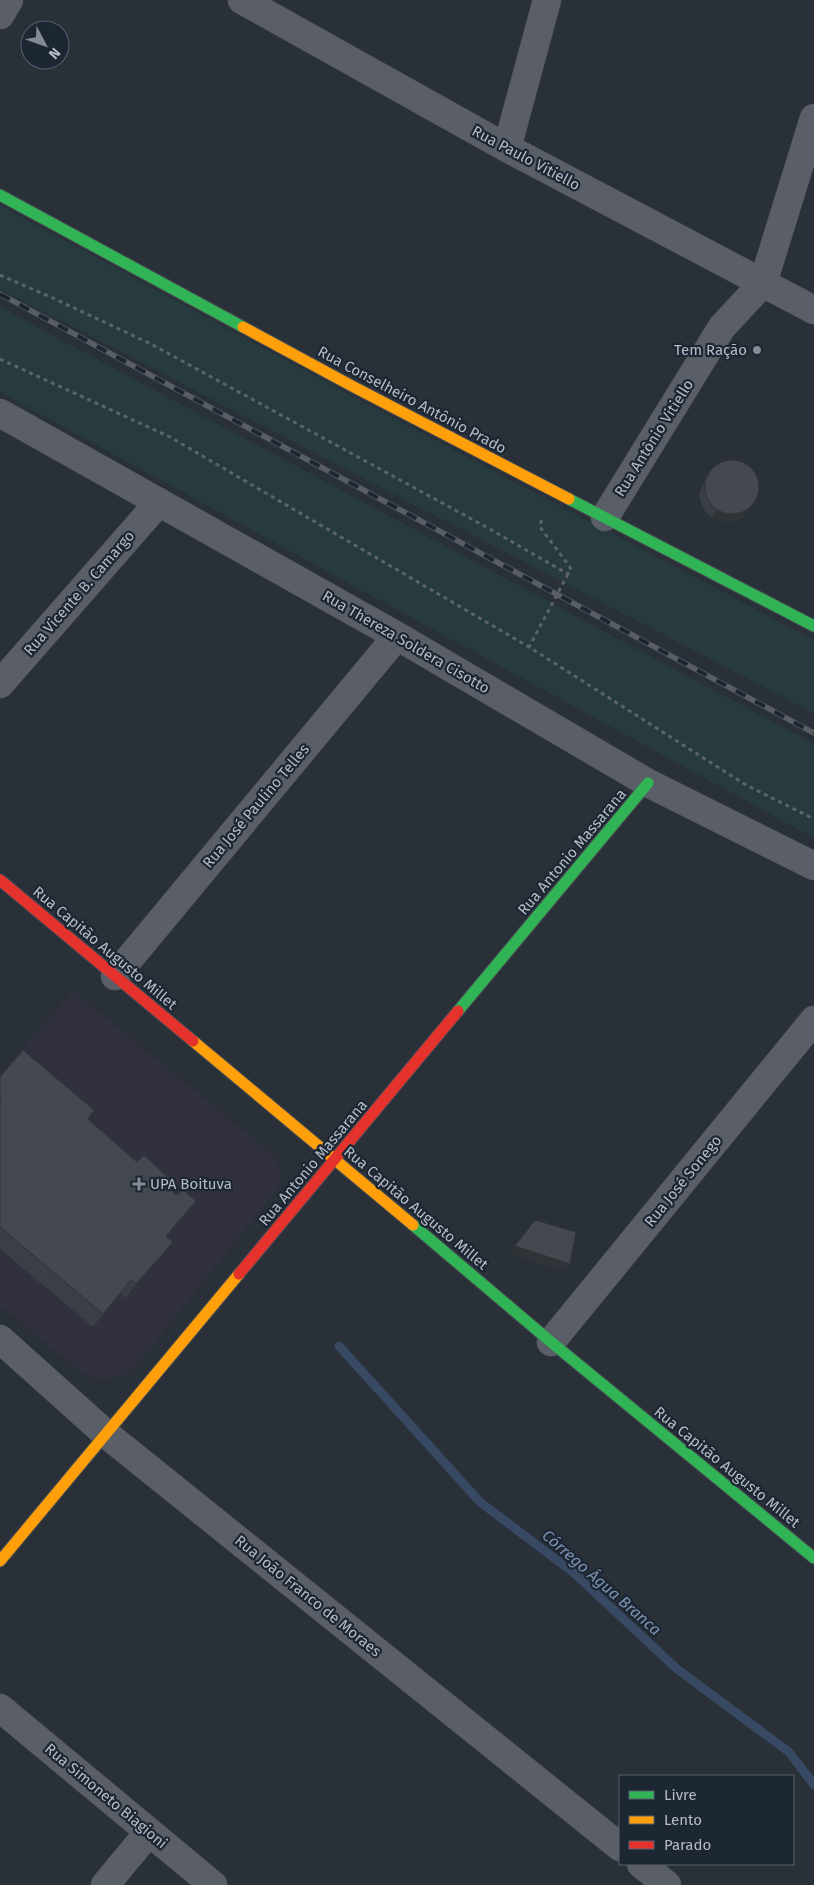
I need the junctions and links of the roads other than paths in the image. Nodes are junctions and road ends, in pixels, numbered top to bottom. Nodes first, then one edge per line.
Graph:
1 (9, 0) edge
2 (242, 0) edge
3 (547, 0) edge
4 (0, 15) edge
5 (814, 118) edge
6 (507, 148) junction
7 (0, 195) edge
8 (763, 283) junction
9 (814, 310) edge
10 (0, 413) edge
11 (159, 502) junction
12 (605, 516) junction
13 (814, 626) edge
14 (397, 636) junction
15 (0, 684) edge
16 (648, 783) junction
17 (814, 866) edge
18 (0, 880) edge
19 (115, 976) junction
20 (814, 1020) edge
21 (335, 1159) junction
22 (0, 1339) edge
23 (551, 1342) junction
24 (106, 1434) junction
25 (814, 1558) edge
26 (0, 1561) edge
27 (0, 1708) edge
28 (149, 1832) junction
29 (619, 1846) edge
30 (642, 1865) edge
31 (105, 1885) edge
32 (213, 1885) edge
33 (667, 1885) edge

1 - 4 street
2 - 6 street, Rua Paulo Vitiello
3 - 6 street
5 - 8 street, Rua Antônio Vitiello
6 - 8 street, Rua Paulo Vitiello
7 - 12 street, Rua Conselheiro Antônio Prado
8 - 9 street, Rua Paulo Vitiello
8 - 12 street, Rua Antônio Vitiello
10 - 11 street, Rua Thereza Soldera Cisotto
11 - 14 street, Rua Thereza Soldera Cisotto
11 - 15 street, Rua Vicente B. Camargo
12 - 13 street, Rua Conselheiro Antônio Prado
14 - 16 street, Rua Thereza Soldera Cisotto
14 - 19 street, Rua José Paulino Telles
16 - 17 street, Rua Thereza Soldera Cisotto
16 - 21 street, Rua Antonio Massarana
18 - 19 street, Rua Capitão Augusto Millet
19 - 21 street, Rua Capitão Augusto Millet
20 - 23 street, Rua José Sonego
21 - 23 street, Rua Capitão Augusto Millet
21 - 24 street, Rua Antonio Massarana
22 - 24 street, Rua João Franco de Moraes
23 - 25 street, Rua Capitão Augusto Millet
24 - 26 street, Rua Antonio Massarana
24 - 29 street, Rua João Franco de Moraes
27 - 28 street, Rua Simoneto Biagioni
28 - 31 street
28 - 32 street, Rua Simoneto Biagioni
30 - 33 street

